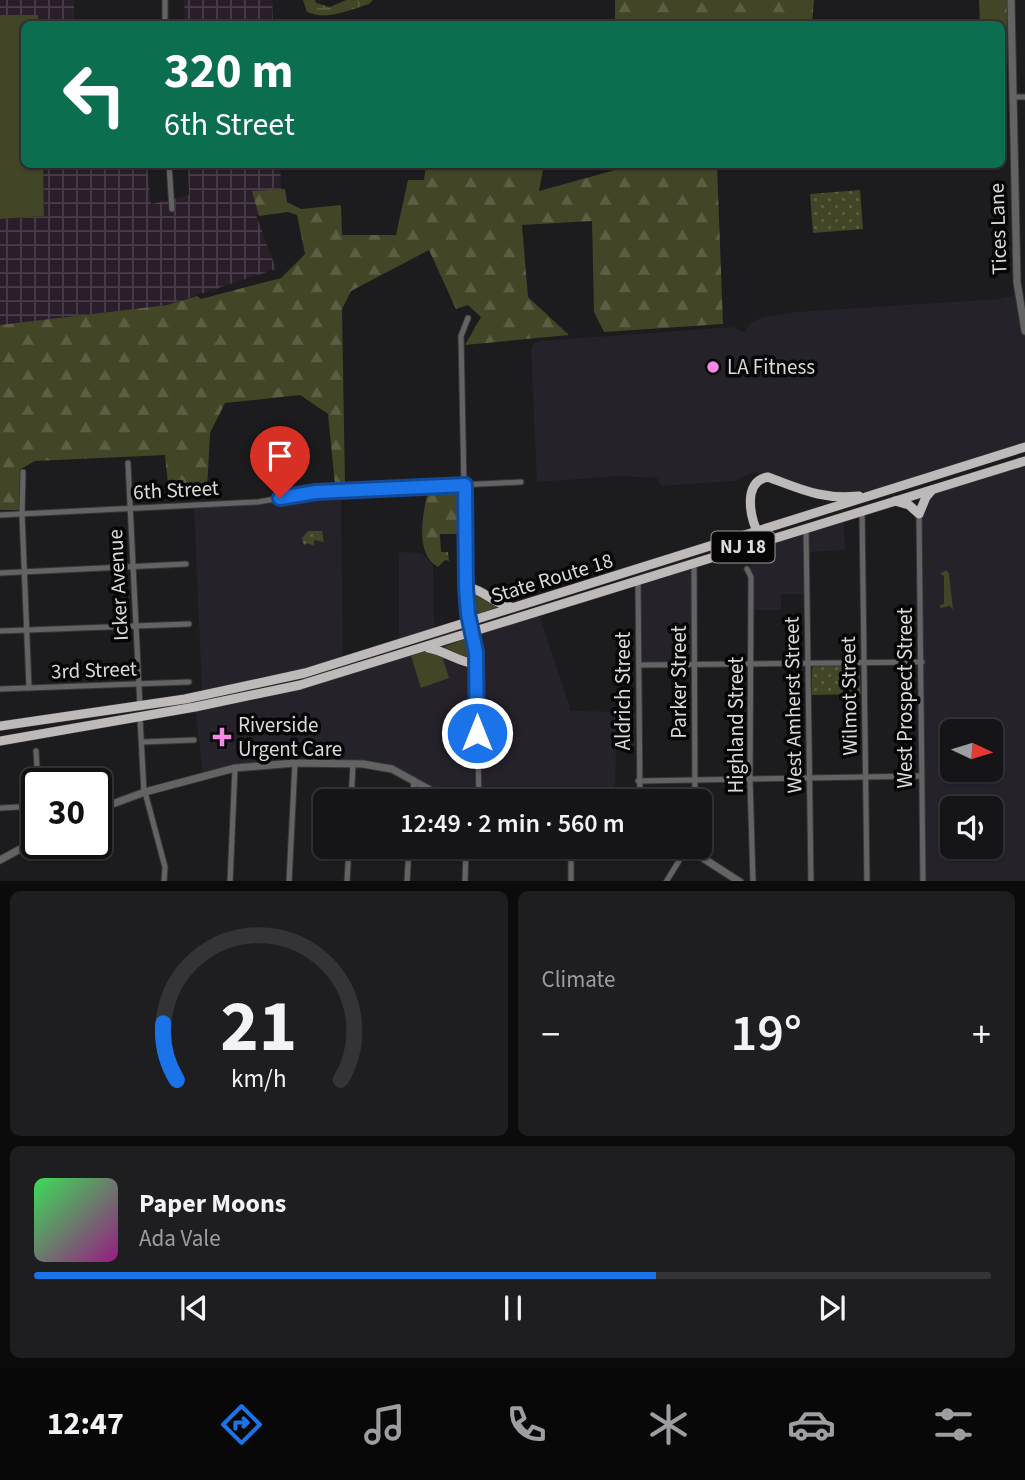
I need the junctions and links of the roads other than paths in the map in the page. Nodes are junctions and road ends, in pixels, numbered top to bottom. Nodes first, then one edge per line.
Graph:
1 (165, 0) edge
2 (1011, 0) edge
3 (165, 21) edge
4 (1013, 97) junction
5 (1025, 97) edge
6 (169, 168) edge
7 (172, 209) dead end
8 (468, 318) dead end
9 (1025, 331) edge
10 (1025, 447) edge
11 (1025, 461) edge
12 (128, 463) dead end
13 (23, 472) dead end
14 (521, 482) dead end
15 (465, 485) junction
16 (934, 488) junction
17 (874, 495) junction
18 (893, 501) junction
19 (130, 508) junction
20 (862, 510) junction
21 (22, 514) junction
22 (919, 514) junction
23 (0, 515) edge
24 (806, 528) junction
25 (757, 533) junction
26 (765, 541) junction
27 (694, 562) junction
28 (186, 564) dead end
29 (133, 566) junction
30 (747, 569) dead end
31 (24, 572) junction
32 (0, 573) edge
33 (638, 580) junction
34 (466, 587) junction
35 (516, 607) junction
36 (188, 624) dead end
37 (136, 625) junction
38 (471, 627) junction
39 (0, 631) edge
40 (27, 631) junction
41 (427, 647) junction
42 (922, 662) junction
43 (809, 663) junction
44 (865, 663) junction
45 (477, 664) junction
46 (752, 664) junction
47 (640, 665) junction
48 (695, 666) junction
49 (189, 682) dead end
50 (139, 684) junction
51 (29, 688) junction
52 (0, 689) edge
53 (139, 707) junction
54 (140, 718) junction
55 (0, 726) edge
56 (194, 740) dead end
57 (0, 741) edge
58 (142, 743) junction
59 (36, 751) dead end
60 (295, 763) junction
61 (353, 764) junction
62 (37, 768) edge
63 (235, 768) junction
64 (810, 776) junction
65 (866, 776) junction
66 (921, 776) junction
67 (750, 779) junction
68 (414, 780) junction
69 (694, 780) junction
70 (638, 781) junction
71 (352, 789) edge
72 (413, 789) edge
73 (430, 789) edge
74 (479, 789) edge
75 (639, 789) edge
76 (694, 789) edge
77 (145, 792) junction
78 (112, 804) edge
79 (21, 807) edge
80 (0, 808) edge
81 (21, 849) edge
82 (348, 859) edge
83 (408, 859) edge
84 (466, 859) edge
85 (571, 859) edge
86 (680, 859) edge
87 (708, 859) edge
88 (0, 860) edge
89 (164, 881) edge
90 (230, 881) edge
91 (289, 881) edge
92 (347, 881) edge
93 (407, 881) edge
94 (465, 881) edge
95 (571, 881) edge
96 (666, 881) edge
97 (737, 881) edge
98 (754, 881) edge
99 (811, 881) edge
100 (867, 881) edge
101 (923, 881) edge

1 - 3 street
2 - 4 street, Tices Lane
4 - 5 street
4 - 9 street, Tices Lane
6 - 7 street
8 - 15 street
10 - 17 highway, State Route 18 / NJ 18
11 - 16 highway, State Route 18 / NJ 18
12 - 19 street, Icker Avenue
13 - 21 street
14 - 15 street, 6th Street
15 - 19 street, 6th Street
15 - 34 street
16 - 18 highway, State Route 18 / NJ 18
16 - 22 highway
17 - 25 highway, State Route 18 / NJ 18
17 - 25 highway
18 - 20 highway, State Route 18 / NJ 18
18 - 22 highway
19 - 21 street, 6th Street
19 - 29 street, Icker Avenue
20 - 24 highway, State Route 18 / NJ 18
20 - 44 street, Wilmot Street
21 - 23 street, 6th Street
21 - 31 street
22 - 42 street, West Prospect Street
24 - 26 highway, State Route 18 / NJ 18
24 - 43 street, West Amherst Street
25 - 26 highway
25 - 35 highway, State Route 18 / NJ 18
26 - 27 highway, State Route 18 / NJ 18
27 - 33 highway, State Route 18 / NJ 18
27 - 48 street, Parker Street
28 - 29 street
29 - 31 street
29 - 37 street, Icker Avenue
30 - 46 street, Highland Street
31 - 32 street
31 - 40 street
33 - 38 highway, State Route 18 / NJ 18
33 - 47 street, Aldrich Street
34 - 35 highway
34 - 38 street
35 - 38 highway, State Route 18 / NJ 18
36 - 37 street
37 - 40 street
37 - 50 street, Icker Avenue
38 - 41 highway, State Route 18 / NJ 18
38 - 45 street
38 - 53 highway, State Route 18 / NJ 18
39 - 40 street
40 - 51 street
41 - 45 highway
41 - 54 highway, State Route 18 / NJ 18
42 - 44 street
42 - 66 street, West Prospect Street
43 - 44 street
43 - 46 street
43 - 64 street, West Amherst Street
44 - 65 street, Wilmot Street
45 - 74 street
46 - 48 street
46 - 67 street, Highland Street
47 - 48 street
47 - 70 street, Aldrich Street
48 - 69 street, Parker Street
49 - 50 street, 3rd Street
50 - 51 street, 3rd Street
50 - 53 street, Icker Avenue
51 - 52 street, 3rd Street
53 - 55 highway, State Route 18 / NJ 18
54 - 57 highway, State Route 18 / NJ 18
54 - 58 street
56 - 58 street
58 - 77 street
59 - 62 street
60 - 61 street
60 - 63 street
60 - 91 street
61 - 68 street
61 - 71 street
63 - 77 street
63 - 90 street
64 - 65 street
64 - 67 street
64 - 99 street, West Amherst Street
65 - 66 street
65 - 100 street, Wilmot Street
66 - 101 street, West Prospect Street
67 - 69 street
67 - 98 street, Highland Street
68 - 72 street
68 - 73 street
69 - 70 street
69 - 76 street, Parker Street
70 - 75 street, Aldrich Street
77 - 78 street
77 - 89 street
79 - 80 street
81 - 88 street
82 - 92 street
83 - 93 street
84 - 94 street
85 - 95 street
86 - 96 street
87 - 97 street

